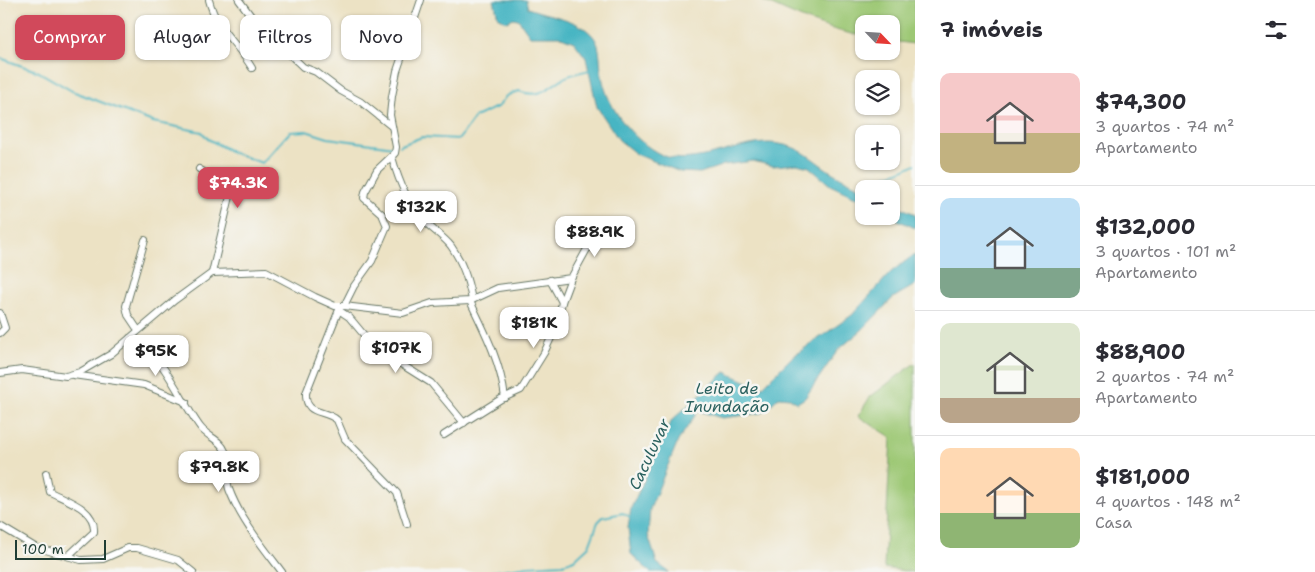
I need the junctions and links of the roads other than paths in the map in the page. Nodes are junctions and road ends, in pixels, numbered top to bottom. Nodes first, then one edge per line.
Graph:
1 (209, 0) edge
2 (240, 0) edge
3 (420, 0) edge
4 (252, 68) dead end
5 (391, 126) junction
6 (392, 157) junction
7 (199, 169) dead end
8 (621, 234) dead end
9 (145, 240) dead end
10 (212, 273) junction
11 (571, 278) junction
12 (550, 280) junction
13 (471, 300) junction
14 (562, 302) junction
15 (342, 308) junction
16 (0, 313) edge
17 (138, 330) junction
18 (0, 333) edge
19 (130, 338) junction
20 (0, 373) edge
21 (73, 375) junction
22 (506, 398) junction
23 (186, 402) junction
24 (464, 423) junction
25 (444, 435) dead end
26 (46, 473) dead end
27 (407, 524) dead end
28 (0, 526) edge
29 (68, 556) junction
30 (193, 572) edge
31 (282, 572) edge

1 - 4 street
2 - 5 street
3 - 5 street
5 - 6 street
6 - 13 street
6 - 15 street
7 - 10 street
8 - 11 street
9 - 17 street
10 - 15 street
10 - 17 street
11 - 12 street
11 - 14 street
12 - 13 street
12 - 14 street
13 - 15 street
13 - 22 street
14 - 22 street
15 - 24 street
15 - 27 street
16 - 18 street
17 - 19 street
19 - 21 street
19 - 23 street
20 - 21 street
21 - 23 street
22 - 24 street
23 - 31 street
24 - 25 street
26 - 29 street
28 - 29 street
29 - 30 street

